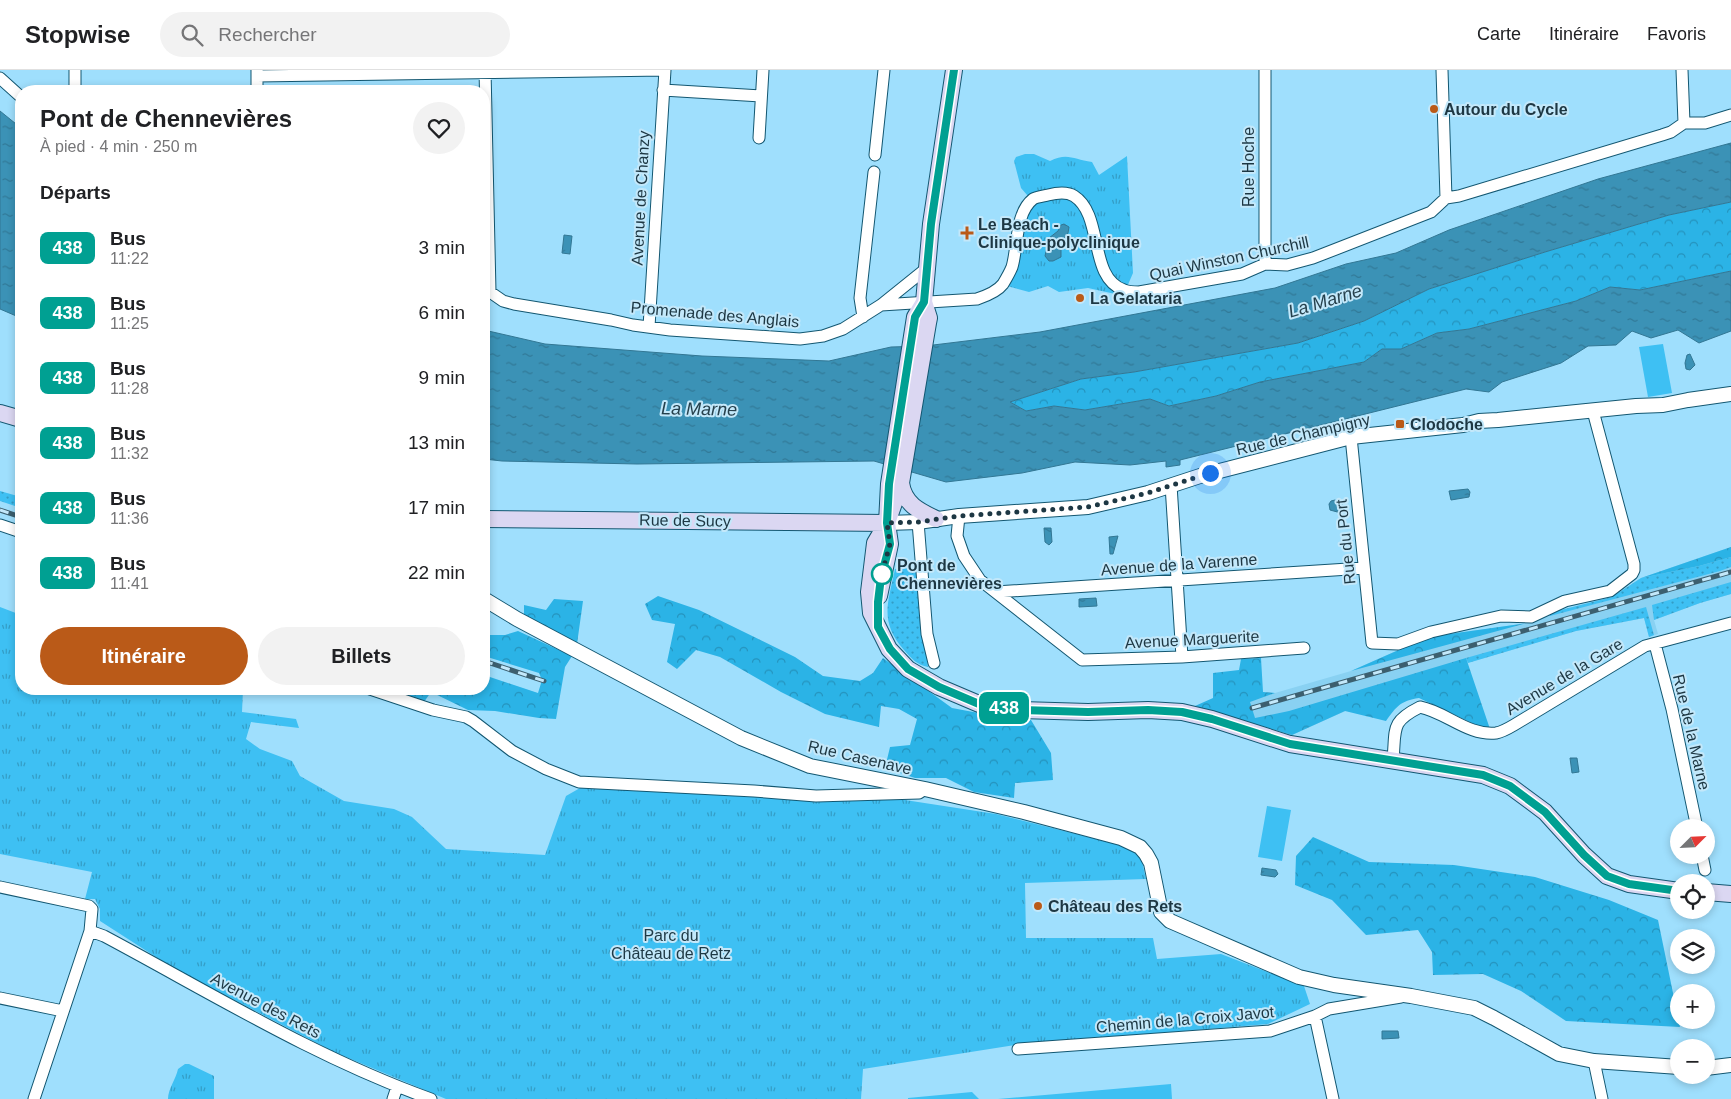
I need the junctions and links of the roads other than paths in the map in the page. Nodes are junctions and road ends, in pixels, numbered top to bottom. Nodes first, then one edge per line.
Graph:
1 (75, 70) edge
2 (664, 70) edge
3 (763, 70) edge
4 (884, 70) edge
5 (954, 70) edge
6 (1265, 70) edge
7 (1442, 70) edge
8 (1682, 70) edge
9 (485, 71) edge
10 (257, 73) edge
11 (0, 78) edge
12 (75, 85) edge
13 (485, 85) edge
14 (663, 90) junction
15 (15, 92) edge
16 (761, 96) junction
17 (1731, 115) edge
18 (1684, 123) junction
19 (759, 138) dead end
20 (875, 155) dead end
21 (874, 172) dead end
22 (1446, 198) junction
23 (1265, 264) junction
24 (927, 268) junction
25 (490, 294) edge
26 (924, 302) junction
27 (881, 305) junction
28 (863, 317) junction
29 (649, 327) junction
30 (1731, 394) edge
31 (1593, 411) junction
32 (0, 413) edge
33 (15, 417) edge
34 (1352, 437) junction
35 (895, 483) junction
36 (1171, 485) junction
37 (959, 516) junction
38 (490, 519) edge
39 (936, 519) junction
40 (918, 522) junction
41 (887, 523) junction
42 (0, 525) edge
43 (15, 530) edge
44 (1364, 568) junction
45 (1176, 580) junction
46 (996, 592) junction
47 (490, 602) edge
48 (1731, 623) edge
49 (1655, 644) junction
50 (1304, 648) dead end
51 (1182, 657) junction
52 (934, 662) dead end
53 (388, 695) edge
54 (1393, 759) junction
55 (925, 789) junction
56 (1695, 819) edge
57 (1704, 864) edge
58 (1705, 870) dead end
59 (0, 887) edge
60 (1670, 889) edge
61 (1715, 893) edge
62 (1731, 894) edge
63 (90, 931) junction
64 (1411, 996) junction
65 (0, 998) edge
66 (63, 1011) junction
67 (1316, 1016) junction
68 (1018, 1049) dead end
69 (1594, 1060) junction
70 (1731, 1065) edge
71 (1670, 1066) edge
72 (1715, 1067) edge
73 (397, 1087) junction
74 (34, 1099) edge
75 (393, 1099) edge
76 (431, 1099) edge
77 (1333, 1099) edge
78 (1602, 1099) edge

1 - 12 street
2 - 9 street
2 - 14 street, Avenue de Chanzy
3 - 16 street
4 - 20 street
5 - 24 main road
6 - 23 street, Rue Hoche
7 - 22 street
8 - 18 street
9 - 10 street
9 - 13 street
11 - 15 street
14 - 16 street
14 - 29 street, Avenue de Chanzy
16 - 19 street
17 - 18 street, Quai Winston Churchill
18 - 22 street, Quai Winston Churchill
21 - 28 street
22 - 23 street, Quai Winston Churchill
23 - 26 street, Quai Winston Churchill
24 - 26 main road
24 - 27 street, Promenade des Anglais
25 - 29 street, Promenade des Anglais
26 - 27 street, Promenade des Anglais
26 - 35 main road
27 - 28 street, Promenade des Anglais
28 - 29 street, Promenade des Anglais
30 - 31 street, Rue de Champigny
31 - 34 street, Rue de Champigny
31 - 44 street, Rue du Port
32 - 33 main road
34 - 36 street, Rue de Champigny
34 - 44 street, Rue du Port
35 - 39 main road
35 - 41 main road
36 - 37 street, Rue de Champigny
36 - 45 street
37 - 39 street, Rue de Champigny
37 - 46 street
38 - 41 main road, Rue de Sucy
39 - 40 street, Rue de Champigny
40 - 41 street, Rue de Champigny
40 - 52 street
41 - 54 main road
42 - 43 street
44 - 45 street, Avenue de la Varenne
45 - 46 street, Avenue de la Varenne
45 - 51 street
46 - 51 street, Avenue Marguerite
47 - 55 street, Rue Casenave
48 - 49 street, Avenue de la Gare
49 - 54 street, Avenue de la Gare
49 - 56 street, Rue de la Marne
50 - 51 street, Avenue Marguerite
53 - 55 street
54 - 60 main road
55 - 64 street, Rue Casenave
57 - 58 street
59 - 63 street
61 - 62 main road
63 - 66 street
63 - 73 street, Avenue des Rets
64 - 67 street, Chemin de la Croix Javot
64 - 69 street
65 - 66 street
66 - 74 street
67 - 68 street, Chemin de la Croix Javot
67 - 77 street
69 - 71 street
69 - 78 street
70 - 72 street
73 - 75 street
73 - 76 street, Avenue des Rets

